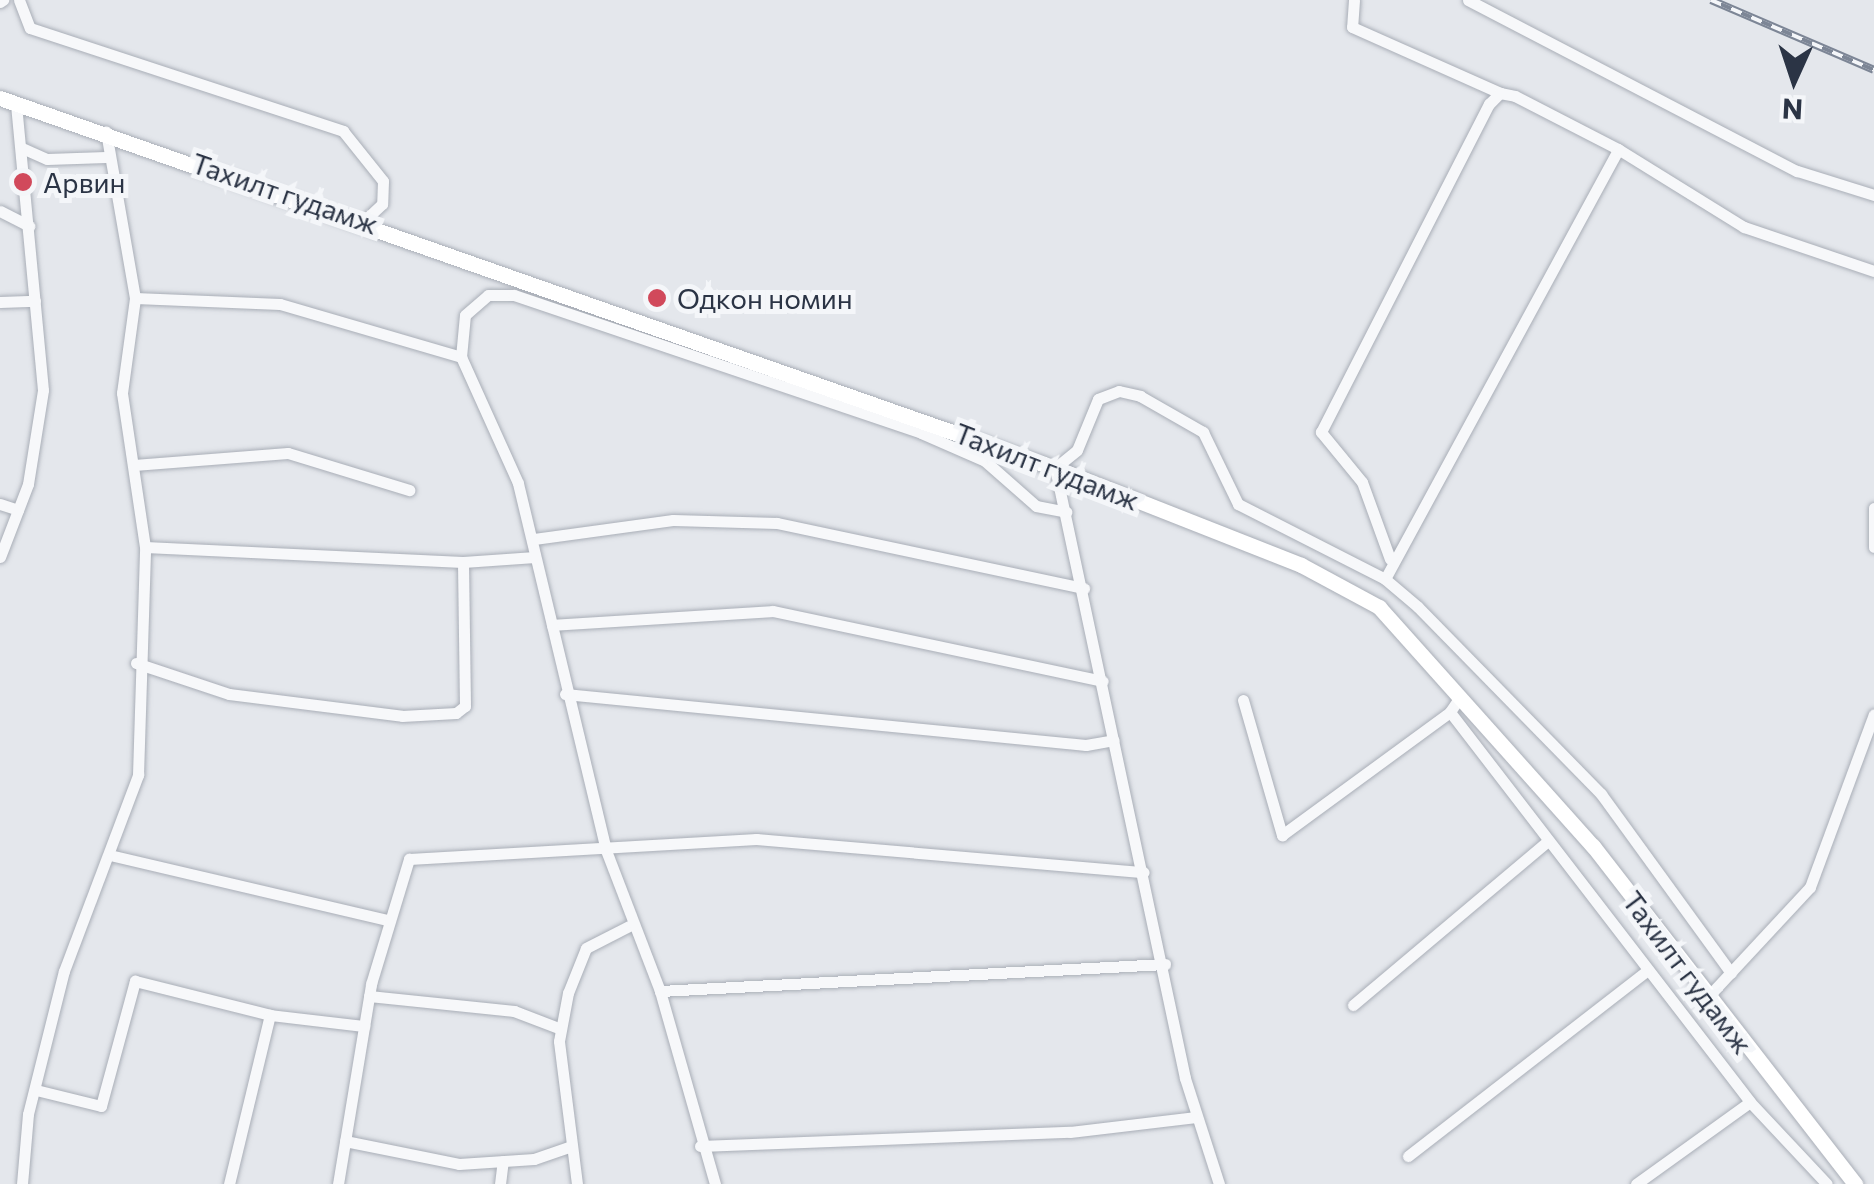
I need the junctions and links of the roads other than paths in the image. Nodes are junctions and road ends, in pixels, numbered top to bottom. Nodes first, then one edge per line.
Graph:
1 (18, 0) edge
2 (1354, 0) edge
3 (1468, 0) edge
4 (1500, 92) junction
5 (8, 100) edge
6 (106, 130) junction
7 (22, 148) junction
8 (1618, 149) junction
9 (106, 157) junction
10 (1874, 195) edge
11 (0, 212) edge
12 (365, 220) junction
13 (29, 226) junction
14 (1874, 270) edge
15 (539, 284) junction
16 (135, 298) junction
17 (36, 301) junction
18 (0, 302) edge
19 (534, 302) junction
20 (684, 333) junction
21 (673, 348) junction
22 (461, 357) junction
23 (134, 464) junction
24 (1056, 468) junction
25 (408, 490) dead end
26 (0, 504) edge
27 (1874, 508) edge
28 (18, 510) junction
29 (1066, 512) junction
30 (534, 539) junction
31 (145, 547) junction
32 (1874, 547) edge
33 (0, 556) edge
34 (535, 557) junction
35 (1390, 558) junction
36 (464, 562) junction
37 (1386, 579) junction
38 (1084, 588) junction
39 (552, 626) junction
40 (136, 663) junction
41 (1103, 681) junction
42 (565, 694) junction
43 (1460, 698) junction
44 (1243, 700) dead end
45 (1450, 712) junction
46 (1874, 714) edge
47 (1114, 740) junction
48 (1548, 841) junction
49 (606, 850) junction
50 (114, 856) junction
51 (1144, 872) junction
52 (387, 920) junction
53 (629, 926) junction
54 (1165, 964) junction
55 (1645, 972) junction
56 (1731, 973) junction
57 (660, 991) junction
58 (369, 996) junction
59 (1706, 1000) junction
60 (1354, 1005) dead end
61 (270, 1016) junction
62 (364, 1026) junction
63 (561, 1029) junction
64 (36, 1090) junction
65 (1750, 1102) junction
66 (1196, 1117) junction
67 (345, 1141) junction
68 (571, 1146) junction
69 (700, 1146) junction
70 (1408, 1156) dead end
71 (503, 1161) junction
72 (22, 1184) edge
73 (229, 1184) edge
74 (338, 1184) edge
75 (500, 1184) edge
76 (577, 1184) edge
77 (714, 1184) edge
78 (1219, 1184) edge
79 (1636, 1184) edge
80 (1826, 1184) edge
81 (1854, 1184) edge

1 - 12 street
2 - 4 street
3 - 10 street
4 - 8 street
4 - 35 street
5 - 6 main road, Тахилт гудамж
5 - 7 street
6 - 9 street
6 - 12 main road, Тахилт гудамж
7 - 9 street
7 - 13 street
8 - 14 street
8 - 35 street
9 - 16 street
11 - 13 street
12 - 15 main road, Тахилт гудамж
13 - 17 street
15 - 19 street
15 - 20 main road, Тахилт гудамж
16 - 22 street
16 - 23 street
17 - 18 street
17 - 28 street
19 - 21 street
19 - 22 street
20 - 21 street
20 - 24 main road, Тахилт гудамж
21 - 29 street
22 - 30 street
23 - 25 street
23 - 31 street
24 - 29 street
24 - 37 street
24 - 43 main road, Тахилт гудамж
26 - 28 street
27 - 32 street
28 - 33 street
29 - 38 street
30 - 34 street
30 - 38 street
31 - 36 street
31 - 40 street
34 - 36 street
34 - 39 street
35 - 37 street
36 - 40 street
37 - 56 street
38 - 41 street
39 - 41 street
39 - 42 street
40 - 50 street
41 - 47 street
42 - 47 street
42 - 49 street
43 - 45 street
43 - 59 main road, Тахилт гудамж
44 - 45 street
45 - 48 street
46 - 56 street
47 - 51 street
48 - 55 street
48 - 60 street
49 - 51 street
49 - 52 street
49 - 53 street
50 - 52 street
50 - 64 street
51 - 54 street
52 - 58 street
53 - 57 street
53 - 63 street
54 - 57 street
54 - 66 street
55 - 65 street
55 - 70 street
56 - 59 street
57 - 69 street
58 - 62 street
58 - 63 street
59 - 81 main road, Тахилт гудамж
61 - 62 street
61 - 64 street
61 - 73 street
62 - 67 street
63 - 68 street
64 - 72 street
65 - 79 street
65 - 80 street
66 - 69 street
66 - 78 street
67 - 71 street
67 - 74 street
68 - 71 street
68 - 76 street
69 - 77 street
71 - 75 street

